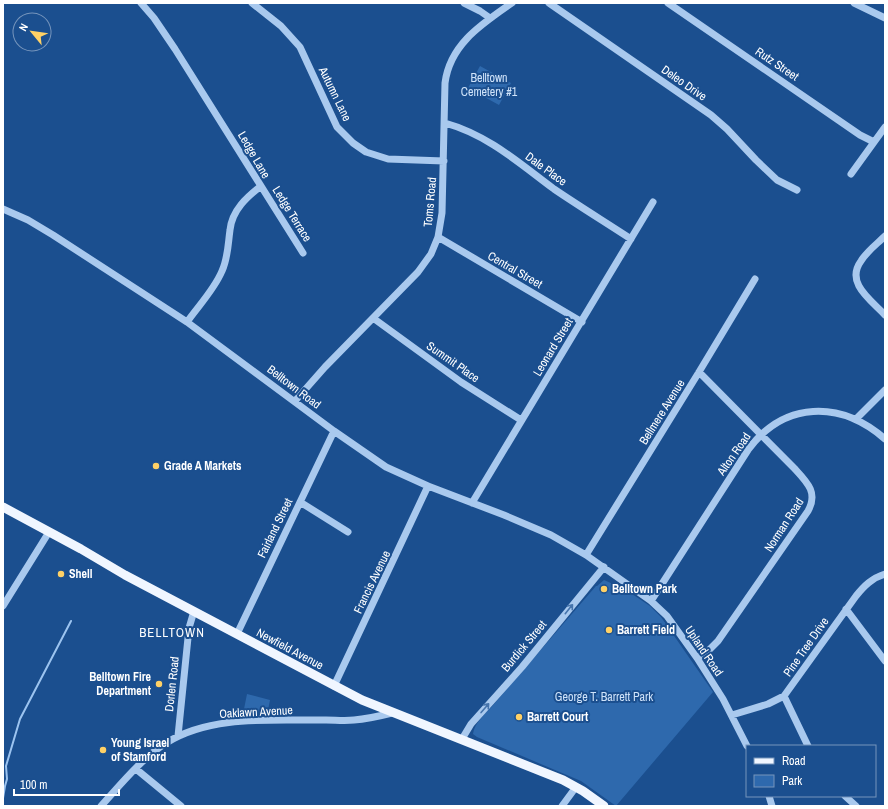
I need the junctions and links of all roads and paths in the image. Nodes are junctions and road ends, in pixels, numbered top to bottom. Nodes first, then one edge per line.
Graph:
1 (141, 3) edge
2 (252, 3) edge
3 (464, 3) edge
4 (512, 3) edge
5 (549, 3) edge
6 (668, 3) edge
7 (854, 3) edge
8 (490, 18) junction
9 (885, 18) edge
10 (445, 123) junction
11 (885, 127) edge
12 (874, 142) junction
13 (444, 161) junction
14 (851, 174) dead end
15 (261, 186) junction
16 (798, 190) dead end
17 (653, 202) dead end
18 (3, 209) edge
19 (438, 237) junction
20 (631, 239) junction
21 (884, 239) edge
22 (303, 253) dead end
23 (755, 278) dead end
24 (885, 315) edge
25 (373, 318) junction
26 (187, 322) junction
27 (582, 322) junction
28 (699, 372) junction
29 (885, 390) edge
30 (295, 401) junction
31 (856, 419) junction
32 (522, 420) junction
33 (334, 431) junction
34 (761, 435) junction
35 (885, 439) edge
36 (428, 486) junction
37 (300, 502) junction
38 (472, 504) junction
39 (3, 508) edge
40 (49, 532) junction
41 (348, 532) dead end
42 (586, 555) junction
43 (604, 567) junction
44 (885, 574) edge
45 (651, 601) junction
46 (3, 606) edge
47 (846, 609) junction
48 (194, 611) junction
49 (237, 634) junction
50 (697, 658) junction
51 (885, 661) edge
52 (334, 686) junction
53 (784, 696) junction
54 (392, 713) junction
55 (732, 715) junction
56 (178, 736) junction
57 (462, 739) junction
58 (747, 745) edge
59 (808, 745) edge
60 (136, 769) junction
61 (576, 787) junction
62 (846, 797) edge
63 (101, 806) edge
64 (181, 806) edge
65 (562, 806) edge
66 (604, 806) edge
67 (856, 806) edge

1 - 15 street, Ledge Lane
2 - 13 street, Autumn Lane
3 - 8 street
4 - 8 street, Toms Road
5 - 16 street, Deleo Drive
6 - 12 street, Rutz Street
7 - 9 street
8 - 10 street, Toms Road
10 - 13 street, Toms Road
10 - 20 street, Dale Place
11 - 12 street
12 - 14 street
13 - 19 street, Toms Road
15 - 22 street, Ledge Terrace
15 - 26 street, Ledge Lane
17 - 20 street, Leonard Street
18 - 26 street, Belltown Road
19 - 25 street, Toms Road
19 - 27 street, Central Street
20 - 27 street, Leonard Street
21 - 24 street
23 - 28 street, Bellmere Avenue
25 - 30 street, Toms Road
25 - 32 street, Summit Place
26 - 30 street, Belltown Road
27 - 32 street, Leonard Street
28 - 34 street, Norman Road
28 - 42 street, Bellmere Avenue
29 - 31 street
30 - 33 street, Belltown Road
31 - 34 street, Alton Road
31 - 35 street, Alton Road
32 - 38 street, Leonard Street
33 - 36 street, Belltown Road
33 - 37 street, Fairland Street
34 - 45 street, Alton Road
34 - 50 street, Norman Road
36 - 38 street, Belltown Road
36 - 52 street, Francis Avenue
37 - 41 street
37 - 49 street, Fairland Street
38 - 42 street, Belltown Road
39 - 40 main road, Newfield Avenue
40 - 46 street
40 - 48 main road, Newfield Avenue
42 - 43 street, Upland Road
43 - 45 street, Upland Road
57 -> 43 street, Burdick Street
44 - 47 street, Pine Tree Drive
45 - 50 street, Upland Road
47 - 51 street
47 - 53 street, Pine Tree Drive
48 - 49 main road, Newfield Avenue
48 - 56 street, Dorlen Road
49 - 52 main road, Newfield Avenue
50 - 55 street, Upland Road
52 - 54 main road, Newfield Avenue
53 - 55 street, Pine Tree Drive
53 - 59 street
54 - 56 street, Oaklawn Avenue
54 - 57 main road, Newfield Avenue
55 - 58 street, Upland Road
56 - 60 street, Oaklawn Avenue
57 - 61 main road, Newfield Avenue
60 - 63 street, Oaklawn Avenue
60 - 64 street
61 - 65 street
61 - 66 main road, Newfield Avenue
62 - 67 street

